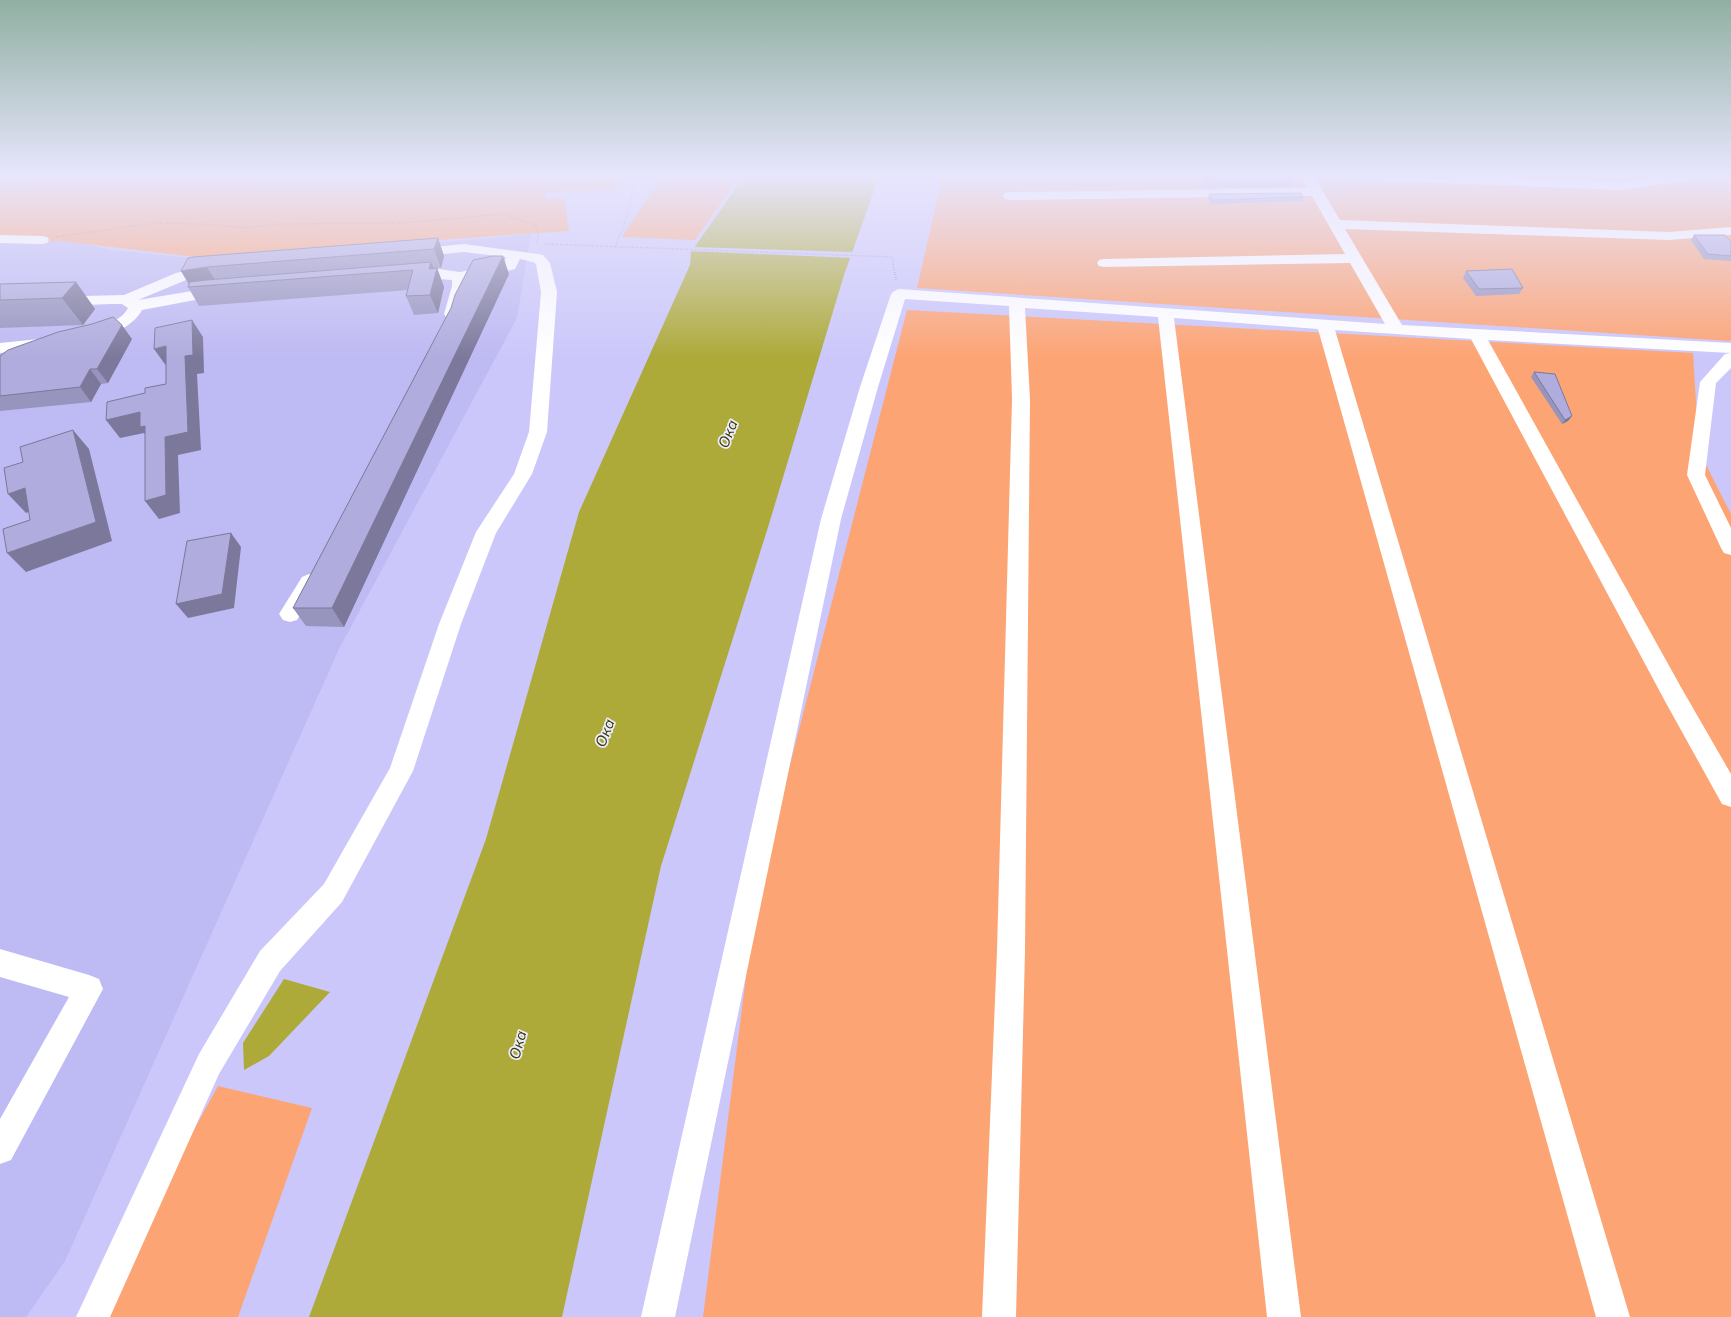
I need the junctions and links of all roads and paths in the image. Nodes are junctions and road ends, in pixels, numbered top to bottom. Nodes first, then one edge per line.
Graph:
1 (72, 235) edge
2 (539, 235) edge
3 (619, 235) edge
4 (1342, 235) edge
5 (1654, 235) edge
6 (1676, 235) edge
7 (0, 239) edge
8 (42, 240) joint
9 (615, 247) junction
10 (401, 254) edge
11 (514, 254) junction
12 (1355, 258) junction
13 (1104, 263) dead end
14 (228, 268) edge
15 (460, 277) junction
16 (399, 278) edge
17 (897, 284) junction
18 (234, 290) edge
19 (0, 303) edge
20 (131, 303) junction
21 (1016, 303) junction
22 (1165, 313) junction
23 (1325, 324) junction
24 (449, 326) edge
25 (1396, 329) junction
26 (1477, 335) junction
27 (80, 338) edge
28 (61, 342) edge
29 (0, 348) edge
30 (1731, 348) edge
31 (1731, 358) edge
32 (1731, 548) edge
33 (319, 566) edge
34 (290, 614) dead end
35 (1731, 796) edge
36 (0, 963) edge
37 (0, 1149) edge
38 (92, 1317) edge
39 (658, 1317) edge
40 (999, 1317) edge
41 (1284, 1317) edge
42 (1613, 1317) edge

1 - 8 path
2 - 9 path
3 - 9 path
4 - 12 street
5 - 6 street
7 - 8 street
9 - 17 path
10 - 11 street
11 - 15 street
11 - 38 street
12 - 13 street
12 - 25 street
14 - 20 street
15 - 16 street
15 - 24 street
17 - 21 street
17 - 39 street
18 - 20 street
19 - 20 street
20 - 27 street
21 - 22 street
21 - 40 street
22 - 23 street
22 - 41 street
23 - 25 street
23 - 42 street
25 - 26 street
26 - 30 street
26 - 35 street
28 - 29 street
31 - 32 street
33 - 34 street
36 - 37 street

